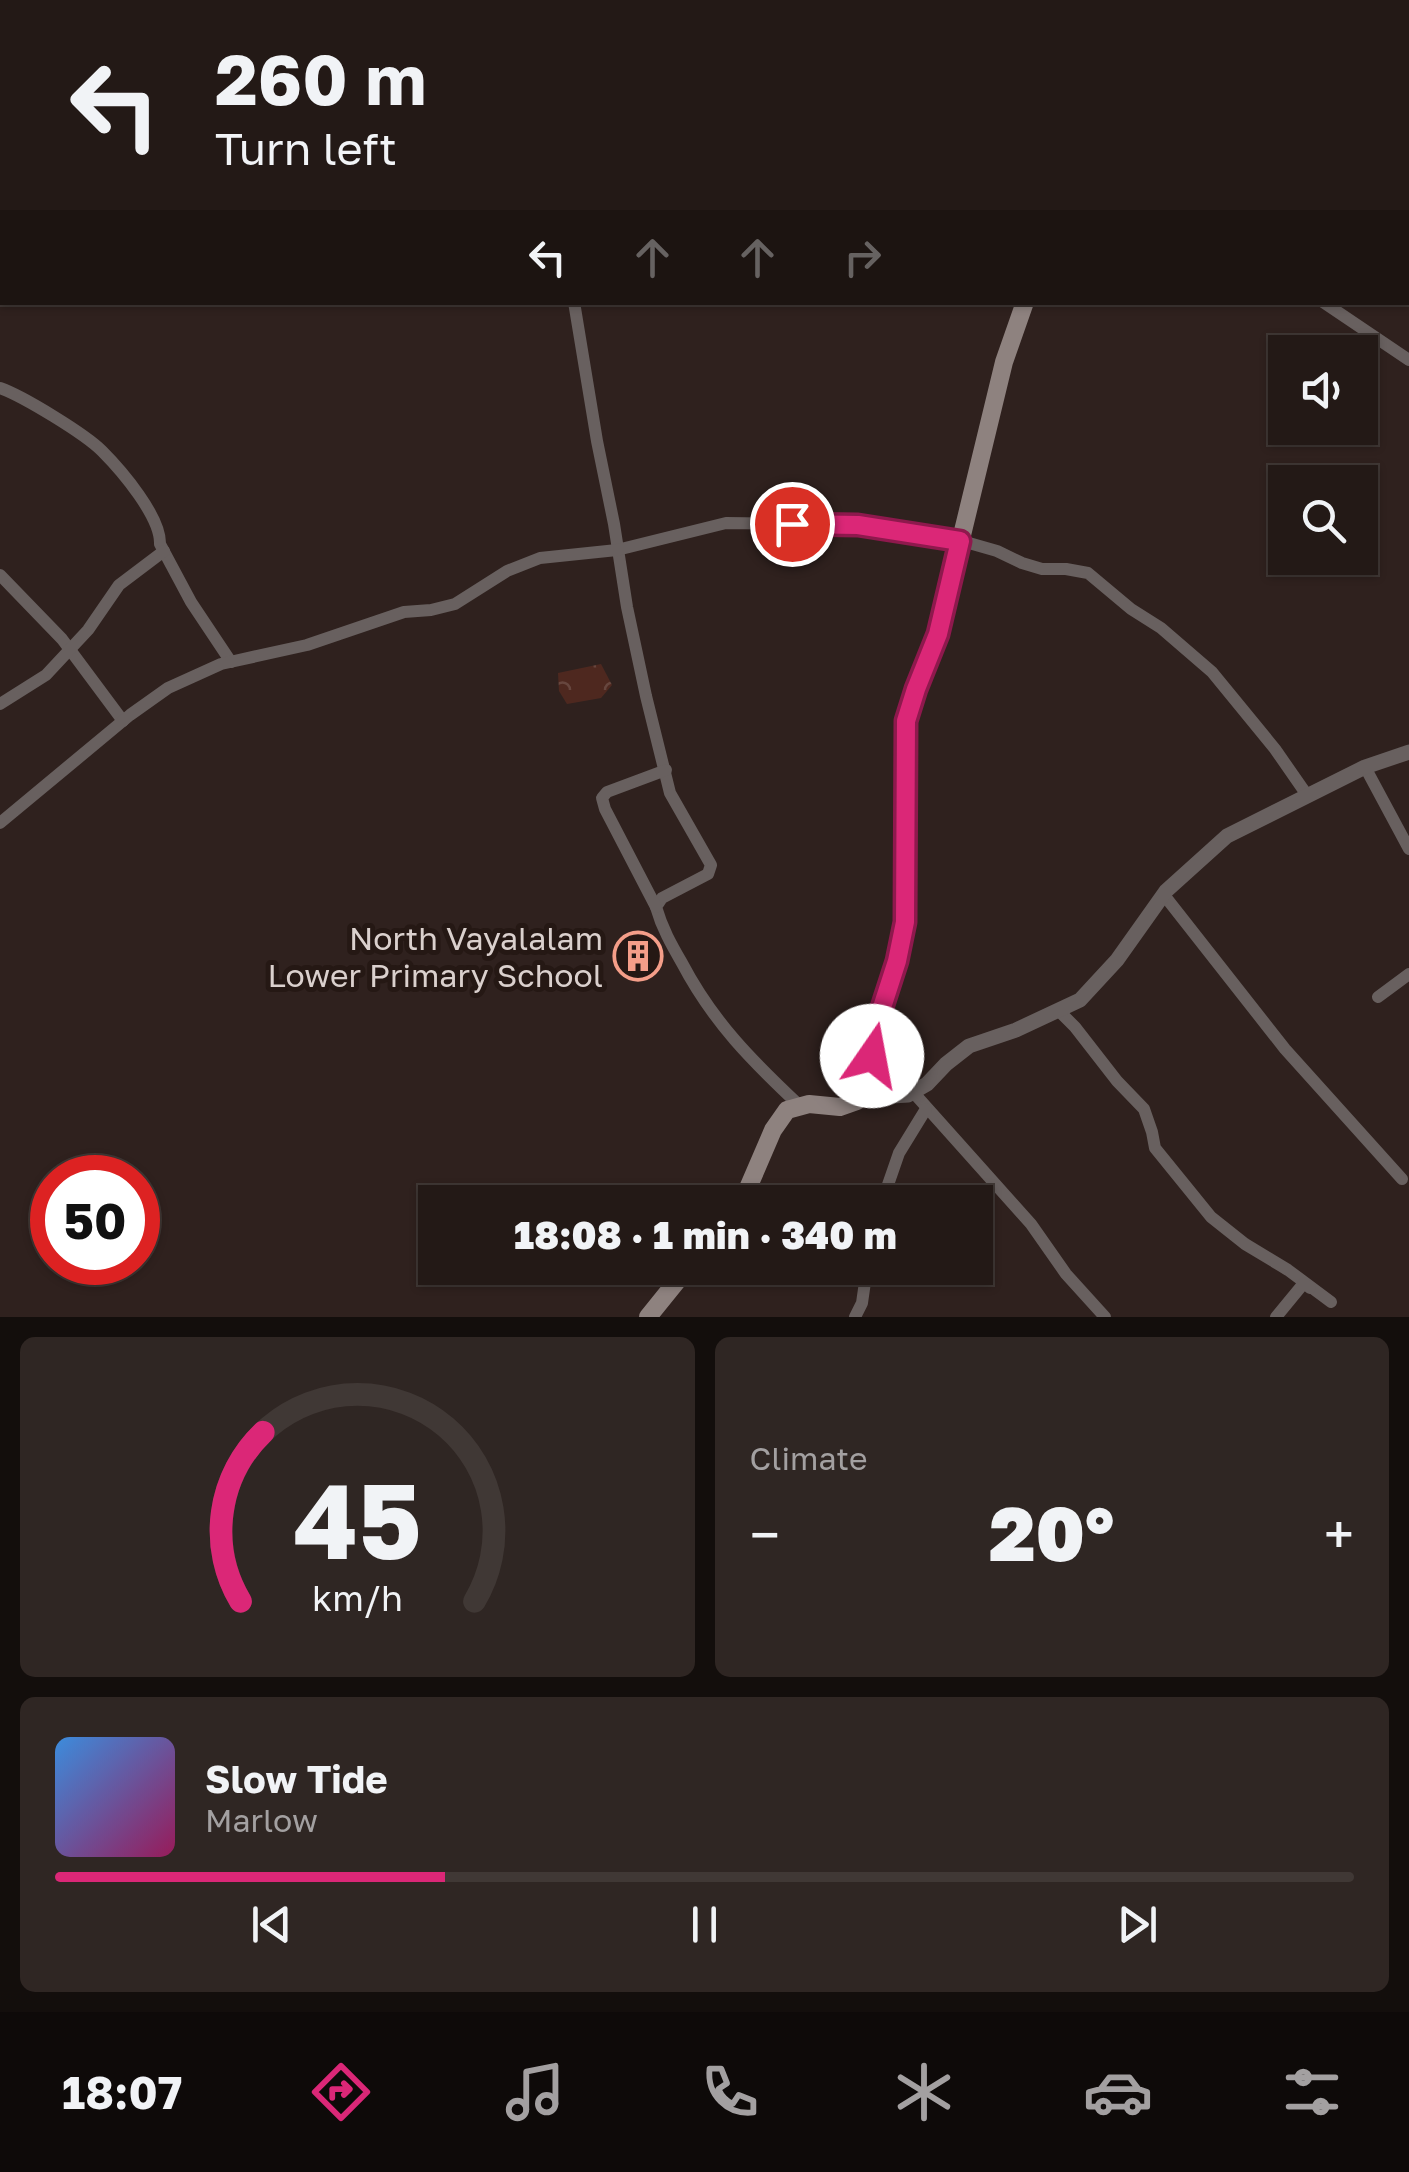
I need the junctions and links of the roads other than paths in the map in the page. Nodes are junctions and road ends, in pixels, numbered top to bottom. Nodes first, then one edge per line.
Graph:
1 (575, 305) edge
2 (1024, 305) edge
3 (1328, 305) edge
4 (1409, 360) edge
5 (0, 388) edge
6 (960, 541) junction
7 (164, 550) junction
8 (617, 550) junction
9 (0, 575) edge
10 (70, 649) junction
11 (232, 662) junction
12 (0, 704) edge
13 (124, 721) junction
14 (1409, 752) edge
15 (1365, 766) junction
16 (666, 770) junction
17 (1307, 794) junction
18 (0, 823) edge
19 (1409, 849) edge
20 (1164, 894) junction
21 (656, 907) junction
22 (1409, 974) edge
23 (1378, 996) dead end
24 (1058, 1010) junction
25 (867, 1090) junction
26 (913, 1092) junction
27 (800, 1106) junction
28 (926, 1109) junction
29 (1402, 1179) dead end
30 (749, 1185) edge
31 (888, 1185) edge
32 (1304, 1283) junction
33 (674, 1285) edge
34 (864, 1285) edge
35 (1332, 1302) dead end
36 (648, 1317) edge
37 (855, 1317) edge
38 (1104, 1317) edge
39 (1276, 1317) edge
40 (1340, 1317) edge

1 - 8 street
2 - 6 main road
3 - 4 street
5 - 7 street
6 - 8 street
6 - 17 street
6 - 25 main road
7 - 10 street
7 - 11 street
8 - 11 street
8 - 16 street
9 - 10 street
10 - 12 street
10 - 13 street
11 - 13 street
13 - 18 street
14 - 15 street
15 - 17 street
15 - 19 street
16 - 21 street
16 - 21 street
17 - 20 street
20 - 24 street
20 - 29 street
21 - 27 street
22 - 23 street
24 - 26 street
24 - 32 street
25 - 26 street
25 - 27 main road
26 - 28 street
27 - 30 main road
28 - 31 street
28 - 38 street
32 - 35 street
32 - 39 street
32 - 40 street
33 - 36 main road
34 - 37 street

